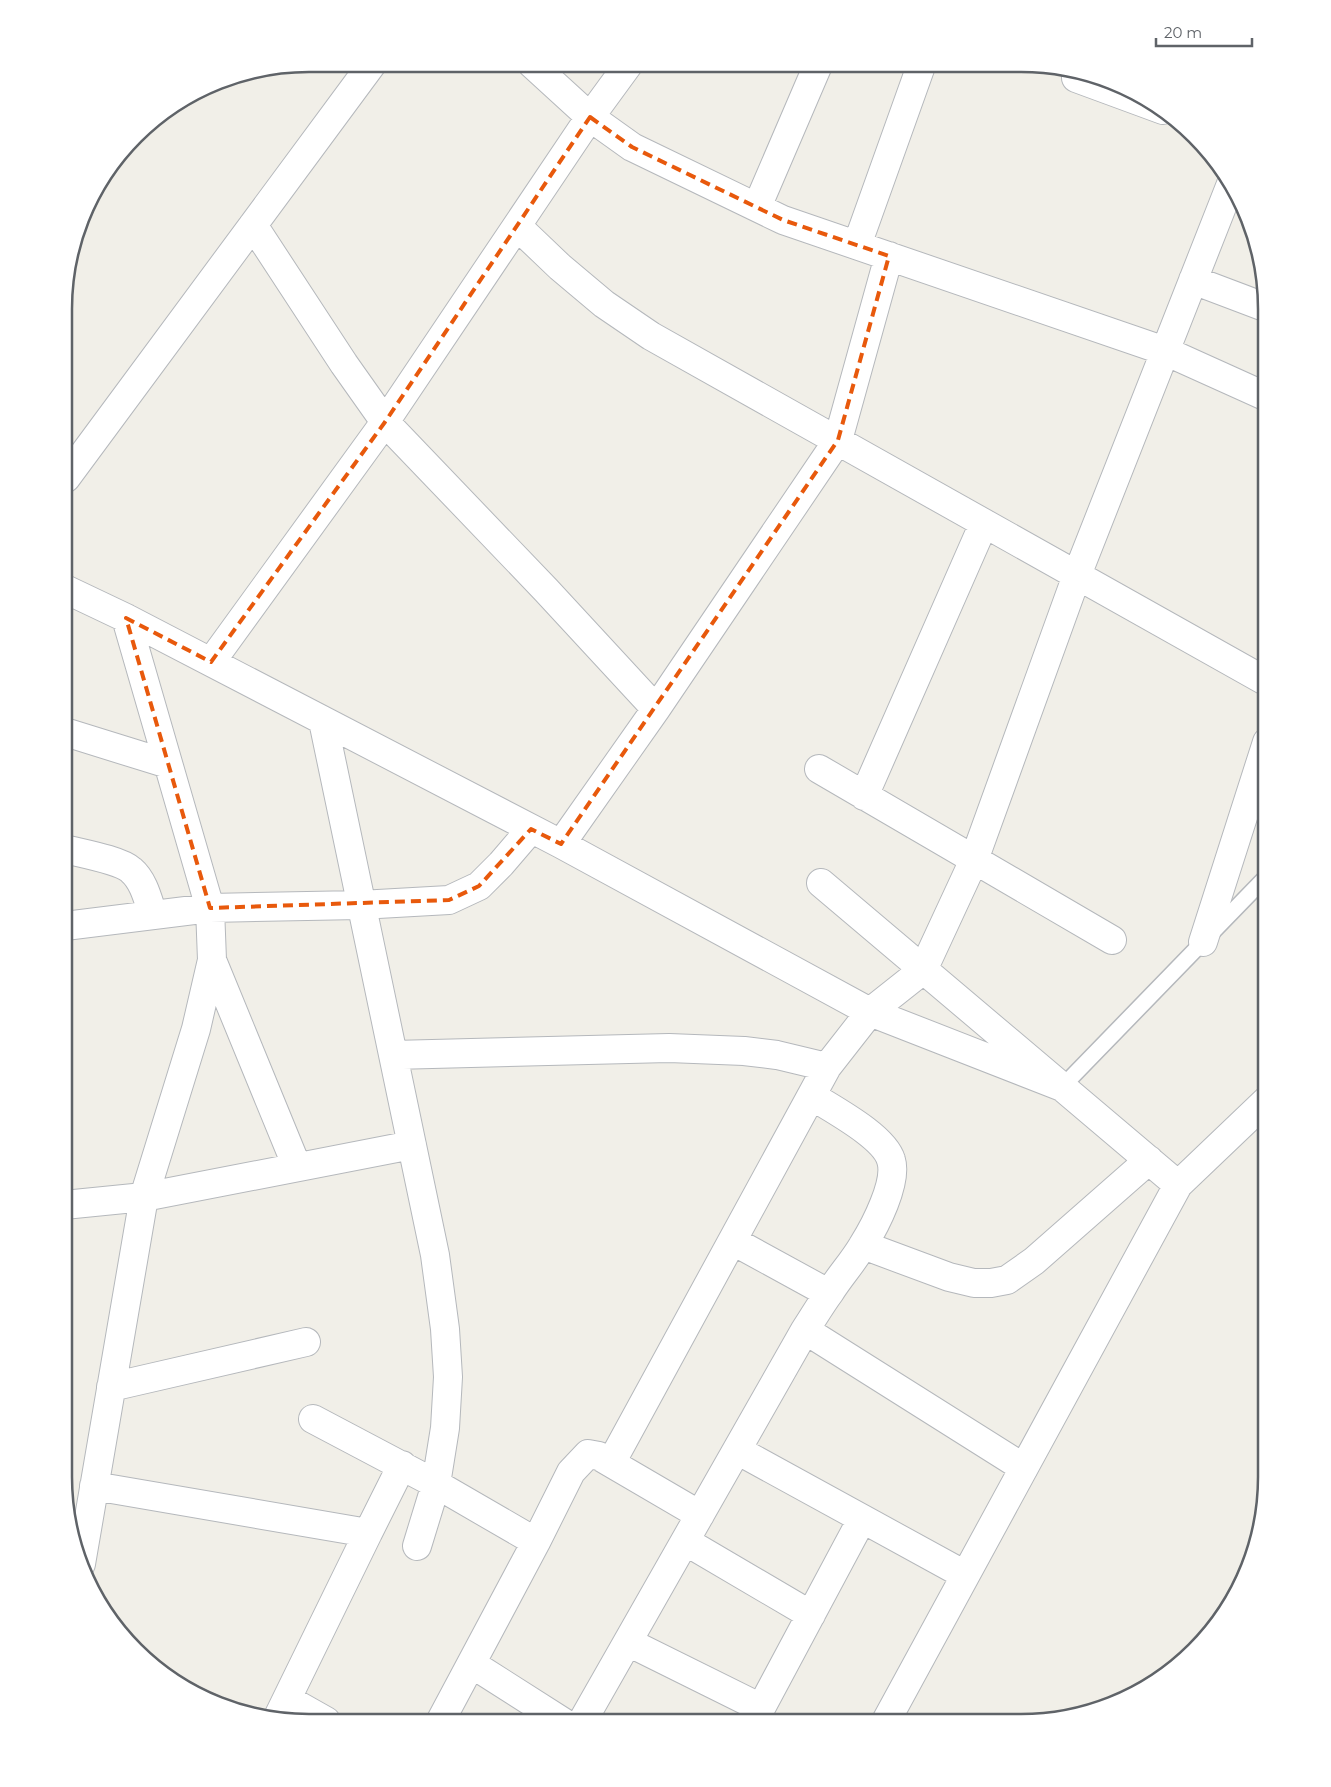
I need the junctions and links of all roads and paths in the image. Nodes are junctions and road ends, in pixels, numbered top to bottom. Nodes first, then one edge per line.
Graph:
1 (366, 72) edge
2 (541, 72) edge
3 (623, 72) edge
4 (815, 72) edge
5 (919, 72) edge
6 (1087, 82) edge
7 (1116, 93) edge
8 (590, 117) junction
9 (1228, 192) edge
10 (757, 207) junction
11 (254, 225) junction
12 (517, 226) junction
13 (857, 245) junction
14 (889, 256) junction
15 (1193, 280) junction
16 (1258, 305) edge
17 (1165, 351) junction
18 (1258, 392) edge
19 (385, 422) junction
20 (838, 440) junction
21 (72, 470) edge
22 (984, 523) junction
23 (1077, 575) junction
24 (72, 592) edge
25 (126, 618) junction
26 (211, 662) junction
27 (1258, 677) edge
28 (656, 709) junction
29 (323, 721) junction
30 (72, 734) edge
31 (168, 764) junction
32 (819, 769) dead end
33 (1258, 770) edge
34 (864, 796) junction
35 (531, 829) junction
36 (561, 844) junction
37 (72, 850) edge
38 (974, 860) junction
39 (821, 883) dead end
40 (1258, 885) edge
41 (360, 905) junction
42 (210, 908) junction
43 (153, 915) junction
44 (72, 925) edge
45 (1112, 940) dead end
46 (1203, 942) junction
47 (212, 960) junction
48 (923, 970) junction
49 (870, 1012) junction
50 (393, 1055) junction
51 (827, 1067) junction
52 (1062, 1087) junction
53 (812, 1096) junction
54 (1258, 1109) edge
55 (412, 1145) junction
56 (1149, 1160) junction
57 (297, 1167) junction
58 (1178, 1185) junction
59 (144, 1197) junction
60 (72, 1204) edge
61 (733, 1240) junction
62 (863, 1245) junction
63 (828, 1293) junction
64 (805, 1330) junction
65 (306, 1342) dead end
66 (111, 1387) junction
67 (313, 1419) dead end
68 (737, 1450) junction
69 (611, 1463) junction
70 (402, 1465) junction
71 (1024, 1468) junction
72 (436, 1484) junction
73 (94, 1486) junction
74 (700, 1515) junction
75 (862, 1519) junction
76 (368, 1533) junction
77 (685, 1541) junction
78 (536, 1542) junction
79 (417, 1546) dead end
80 (84, 1549) edge
81 (965, 1575) junction
82 (811, 1615) junction
83 (628, 1642) junction
84 (472, 1664) junction
85 (282, 1710) edge
86 (298, 1714) edge
87 (444, 1714) edge
88 (550, 1714) edge
89 (587, 1714) edge
90 (755, 1714) edge
91 (758, 1714) edge
92 (890, 1714) edge

1 - 11 street
2 - 8 street
3 - 8 street
4 - 10 street
5 - 13 street
6 - 7 street
8 - 10 street
8 - 12 street
9 - 15 street
10 - 13 street
11 - 19 street
11 - 21 street
12 - 19 street
12 - 20 street
13 - 14 street
14 - 17 street
14 - 20 street
15 - 16 street
15 - 17 street
17 - 18 street
17 - 23 street
19 - 26 street
19 - 28 street
20 - 22 street
20 - 28 street
22 - 23 street
22 - 34 street
23 - 27 street
23 - 38 street
24 - 25 street
25 - 26 street
25 - 31 street
26 - 29 street
28 - 36 street
29 - 35 street
29 - 41 street
30 - 31 street
31 - 42 street
32 - 34 street
33 - 46 street
34 - 38 street
35 - 36 street
35 - 41 street
36 - 49 street
37 - 43 street
38 - 45 street
38 - 48 street
39 - 48 street
40 - 46 lane
41 - 42 street
41 - 50 street
42 - 43 street
42 - 47 street
43 - 44 street
46 - 52 lane
47 - 57 street
47 - 59 street
48 - 49 street
48 - 52 street
49 - 51 street
49 - 52 street
50 - 51 street
50 - 55 street
51 - 53 street
52 - 56 street
53 - 61 street
53 - 62 street
54 - 58 street
55 - 57 street
55 - 72 street
56 - 58 street
56 - 62 street
57 - 59 street
58 - 71 street
59 - 60 street
59 - 66 street
61 - 63 street
61 - 69 street
62 - 63 street
63 - 64 street
64 - 68 street
64 - 71 street
65 - 66 street
66 - 73 street
67 - 70 street
68 - 74 street
68 - 75 street
69 - 74 street
69 - 78 street
70 - 72 street
70 - 76 street
71 - 81 street
72 - 78 street
72 - 79 street
73 - 76 street
73 - 80 street
74 - 77 street
75 - 81 street
75 - 82 street
76 - 85 street
77 - 82 street
77 - 83 street
78 - 84 street
81 - 92 street
82 - 91 street
83 - 89 street
83 - 90 street
84 - 87 street
84 - 88 street
85 - 86 street

